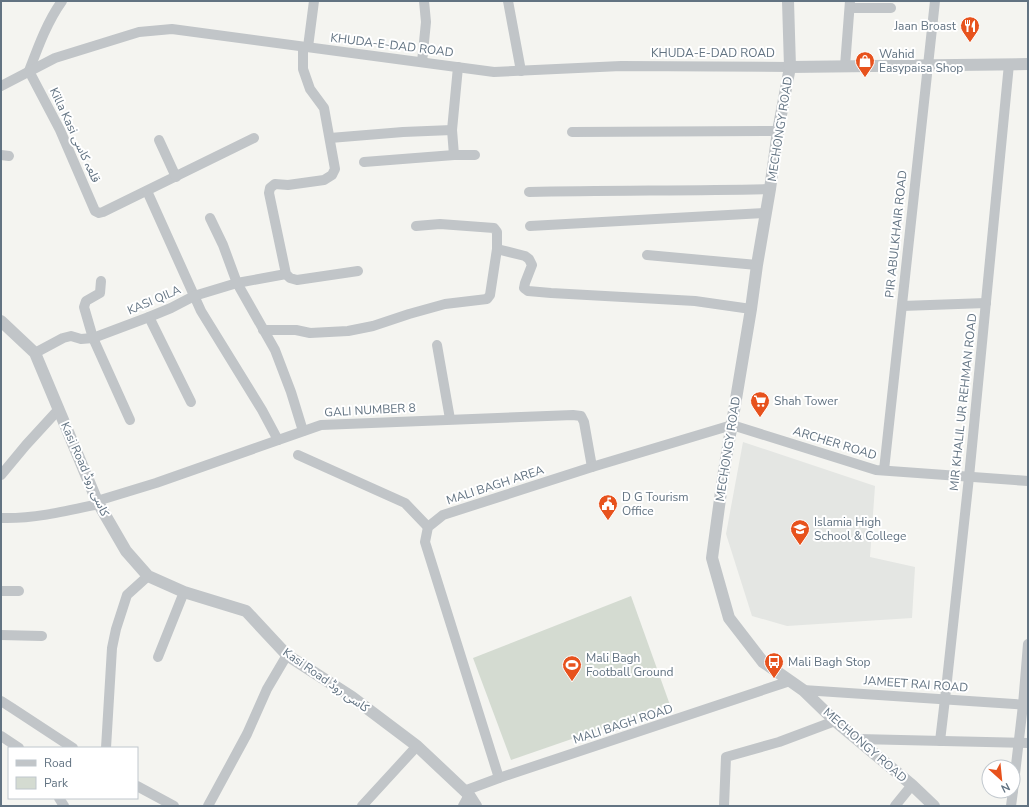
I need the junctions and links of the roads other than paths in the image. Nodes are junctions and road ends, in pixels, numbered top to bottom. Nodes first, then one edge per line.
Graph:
1 (62, 1) edge
2 (314, 1) edge
3 (424, 1) edge
4 (508, 1) edge
5 (788, 1) edge
6 (935, 1) edge
7 (850, 4) edge
8 (891, 8) dead end
9 (306, 47) junction
10 (422, 62) junction
11 (1009, 64) junction
12 (1028, 64) edge
13 (927, 65) junction
14 (845, 66) junction
15 (458, 67) junction
16 (790, 67) junction
17 (30, 71) junction
18 (521, 71) junction
19 (1, 86) edge
20 (452, 130) junction
21 (778, 131) junction
22 (572, 132) dead end
23 (254, 138) dead end
24 (330, 138) junction
25 (159, 140) dead end
26 (454, 155) junction
27 (475, 155) dead end
28 (364, 162) dead end
29 (176, 177) junction
30 (770, 189) junction
31 (147, 191) junction
32 (529, 192) dead end
33 (766, 213) junction
34 (210, 218) dead end
35 (416, 226) dead end
36 (530, 226) dead end
37 (497, 249) junction
38 (647, 255) dead end
39 (757, 265) junction
40 (358, 271) dead end
41 (286, 274) junction
42 (101, 281) dead end
43 (237, 283) junction
44 (194, 296) junction
45 (986, 303) junction
46 (902, 306) junction
47 (751, 309) junction
48 (148, 317) junction
49 (1, 321) edge
50 (263, 330) junction
51 (93, 338) junction
52 (437, 345) dead end
53 (35, 353) junction
54 (191, 402) dead end
55 (59, 409) junction
56 (450, 419) junction
57 (130, 420) dead end
58 (732, 425) junction
59 (303, 431) junction
60 (278, 440) junction
61 (298, 455) dead end
62 (592, 467) junction
63 (884, 470) junction
64 (1, 475) edge
65 (969, 477) junction
66 (1028, 481) edge
67 (98, 502) junction
68 (1, 518) edge
69 (428, 527) junction
70 (148, 576) junction
71 (1, 591) edge
72 (19, 591) dead end
73 (184, 592) junction
74 (1, 635) edge
75 (42, 636) dead end
76 (1028, 644) edge
77 (287, 655) junction
78 (158, 657) dead end
79 (790, 682) junction
80 (803, 690) junction
81 (945, 699) junction
82 (1, 701) edge
83 (1026, 705) edge
84 (835, 721) junction
85 (1, 736) edge
86 (858, 739) junction
87 (940, 741) junction
88 (1023, 743) edge
89 (416, 746) junction
90 (18, 747) edge
91 (71, 747) edge
92 (106, 747) edge
93 (1020, 759) edge
94 (499, 778) junction
95 (912, 785) junction
96 (138, 787) edge
97 (465, 797) edge
98 (174, 806) edge
99 (208, 806) edge
100 (362, 806) edge
101 (476, 806) edge
102 (724, 806) edge
103 (895, 806) edge
104 (934, 806) edge

1 - 17 street
2 - 9 street
3 - 10 street
4 - 18 street
5 - 16 street, MECHONGY ROAD
6 - 13 street, PIR ABULKHAIR ROAD
7 - 8 street
7 - 14 street
9 - 10 street, KHUDA-E-DAD ROAD
9 - 17 street, KHUDA-E-DAD ROAD
9 - 24 street
10 - 15 street, KHUDA-E-DAD ROAD
11 - 12 street
11 - 13 street
11 - 45 street, MIR KHALIL UR REHMAN ROAD
13 - 14 street
13 - 46 street, PIR ABULKHAIR ROAD
14 - 16 street
15 - 18 street, KHUDA-E-DAD ROAD
15 - 20 street
16 - 18 street, KHUDA-E-DAD ROAD
16 - 21 street, MECHONGY ROAD
17 - 19 street, KHUDA-E-DAD ROAD
17 - 31 street, Killa Kasi قلعہ کاسی
20 - 24 street
20 - 26 street
21 - 22 street
21 - 30 street, MECHONGY ROAD
23 - 29 street
24 - 41 street
25 - 29 street
26 - 27 street
26 - 28 street
29 - 31 street
30 - 32 street
30 - 33 street, MECHONGY ROAD
31 - 44 street
33 - 36 street
33 - 39 street, MECHONGY ROAD
34 - 43 street
35 - 37 street
37 - 47 street
37 - 50 street
38 - 39 street
39 - 47 street, MECHONGY ROAD
40 - 41 street
41 - 43 street, KASI QILA
42 - 51 street
43 - 44 street, KASI QILA
43 - 50 street
44 - 48 street, KASI QILA
44 - 60 street
45 - 46 street
45 - 65 street, MIR KHALIL UR REHMAN ROAD
46 - 63 street, PIR ABULKHAIR ROAD
47 - 58 street, MECHONGY ROAD
48 - 51 street, KASI QILA
48 - 54 street
49 - 53 street, Kasi Road کاسی روڈ
50 - 59 street
51 - 53 street, KASI QILA
51 - 57 street
52 - 56 street
53 - 55 street, Kasi Road کاسی روڈ
55 - 64 street
55 - 67 street, Kasi Road کاسی روڈ
56 - 59 street, GALI NUMBER 8
56 - 62 street, GALI NUMBER 8
58 - 62 street, MALI BAGH AREA
58 - 63 street, ARCHER ROAD
58 - 79 street, MECHONGY ROAD
59 - 60 street, GALI NUMBER 8
60 - 67 street, GALI NUMBER 8
61 - 69 street
62 - 69 street, MALI BAGH AREA
63 - 65 street, ARCHER ROAD
65 - 66 street, ARCHER ROAD
65 - 81 street, MIR KHALIL UR REHMAN ROAD
67 - 68 street, GALI NUMBER 8
67 - 70 street, Kasi Road کاسی روڈ
69 - 94 street
70 - 73 street, Kasi Road کاسی روڈ
70 - 92 street
71 - 72 street
73 - 77 street, Kasi Road کاسی روڈ
73 - 78 street
74 - 75 street
76 - 83 street
77 - 89 street, Kasi Road کاسی روڈ
77 - 99 street
79 - 80 street, MECHONGY ROAD
79 - 94 street, MALI BAGH ROAD
80 - 81 street, JAMEET RAI ROAD
80 - 84 street, MECHONGY ROAD
81 - 83 street, JAMEET RAI ROAD
81 - 87 street, MIR KHALIL UR REHMAN ROAD
82 - 91 street
83 - 88 street
84 - 86 street, MECHONGY ROAD
84 - 102 street
85 - 90 street
86 - 87 street
86 - 95 street, MECHONGY ROAD
87 - 88 street
88 - 93 street
89 - 97 street, Kasi Road کاسی روڈ
89 - 100 street
94 - 97 street, MALI BAGH ROAD
95 - 103 street
95 - 104 street, MECHONGY ROAD
96 - 98 street
97 - 101 street, Kasi Road کاسی روڈ

